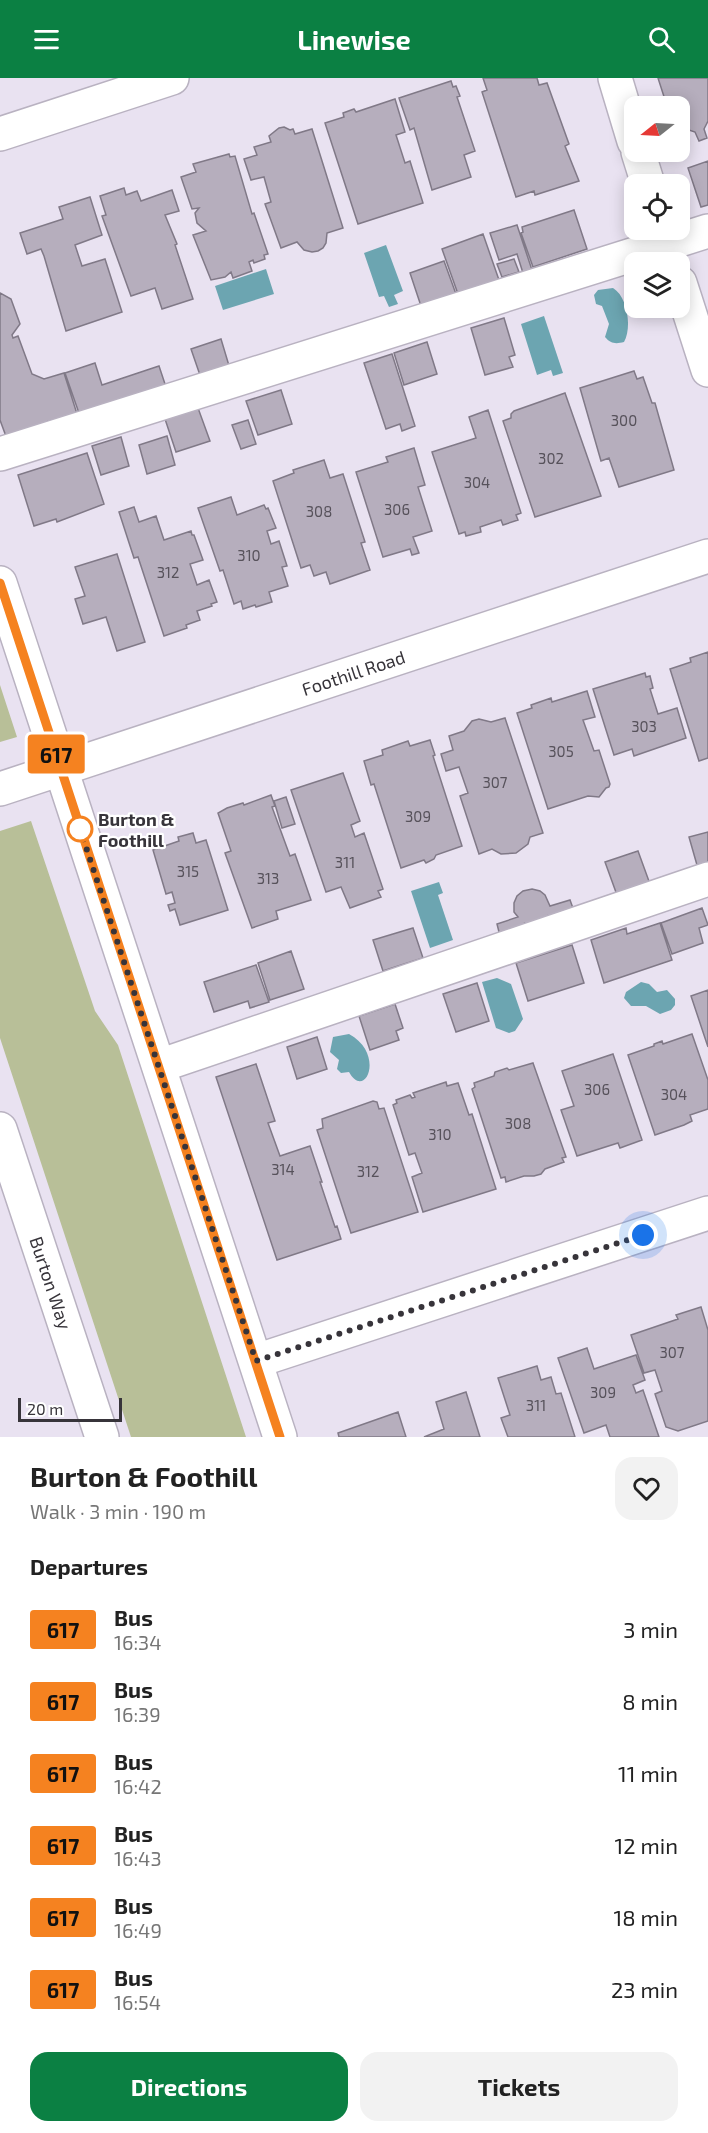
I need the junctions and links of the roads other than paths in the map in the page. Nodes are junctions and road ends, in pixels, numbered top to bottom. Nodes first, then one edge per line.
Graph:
1 (172, 78) edge
2 (615, 78) edge
3 (624, 108) edge
4 (0, 134) edge
5 (708, 231) edge
6 (667, 246) edge
7 (690, 314) edge
8 (708, 370) edge
9 (0, 454) edge
10 (708, 556) edge
11 (0, 583) edge
12 (61, 770) junction
13 (0, 789) edge
14 (708, 879) edge
15 (159, 1066) junction
16 (0, 1129) edge
17 (708, 1213) edge
18 (256, 1361) junction
19 (102, 1437) edge
20 (280, 1437) edge

1 - 4 street
2 - 3 street
5 - 6 street
6 - 9 street
7 - 8 street
10 - 12 street, Foothill Road
11 - 12 street
12 - 13 street, Foothill Road
12 - 15 street
14 - 15 street
15 - 18 street
16 - 19 street, Burton Way
17 - 18 street
18 - 20 street

